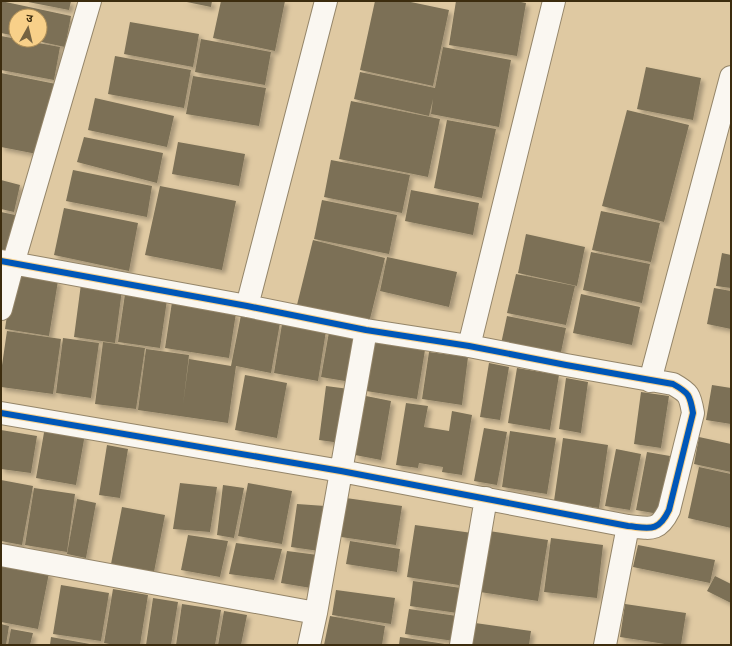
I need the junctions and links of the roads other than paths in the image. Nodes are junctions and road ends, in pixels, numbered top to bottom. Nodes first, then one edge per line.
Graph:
1 (90, 1) edge
2 (326, 1) edge
3 (554, 1) edge
4 (731, 77) edge
5 (7, 263) edge
6 (247, 306) junction
7 (1, 309) edge
8 (366, 330) junction
9 (470, 346) junction
10 (650, 381) junction
11 (1, 413) edge
12 (341, 471) junction
13 (486, 498) junction
14 (628, 526) junction
15 (1, 555) edge
16 (316, 612) junction
17 (309, 645) edge
18 (461, 645) edge
19 (605, 645) edge

1 - 5 street
2 - 6 street
3 - 9 street
4 - 10 street
5 - 6 street
5 - 7 street
6 - 8 street
8 - 9 street
8 - 12 street
9 - 10 street
10 - 14 street
11 - 12 street
12 - 13 street
12 - 16 street
13 - 14 street
13 - 18 street
14 - 19 street
15 - 16 street
16 - 17 street

